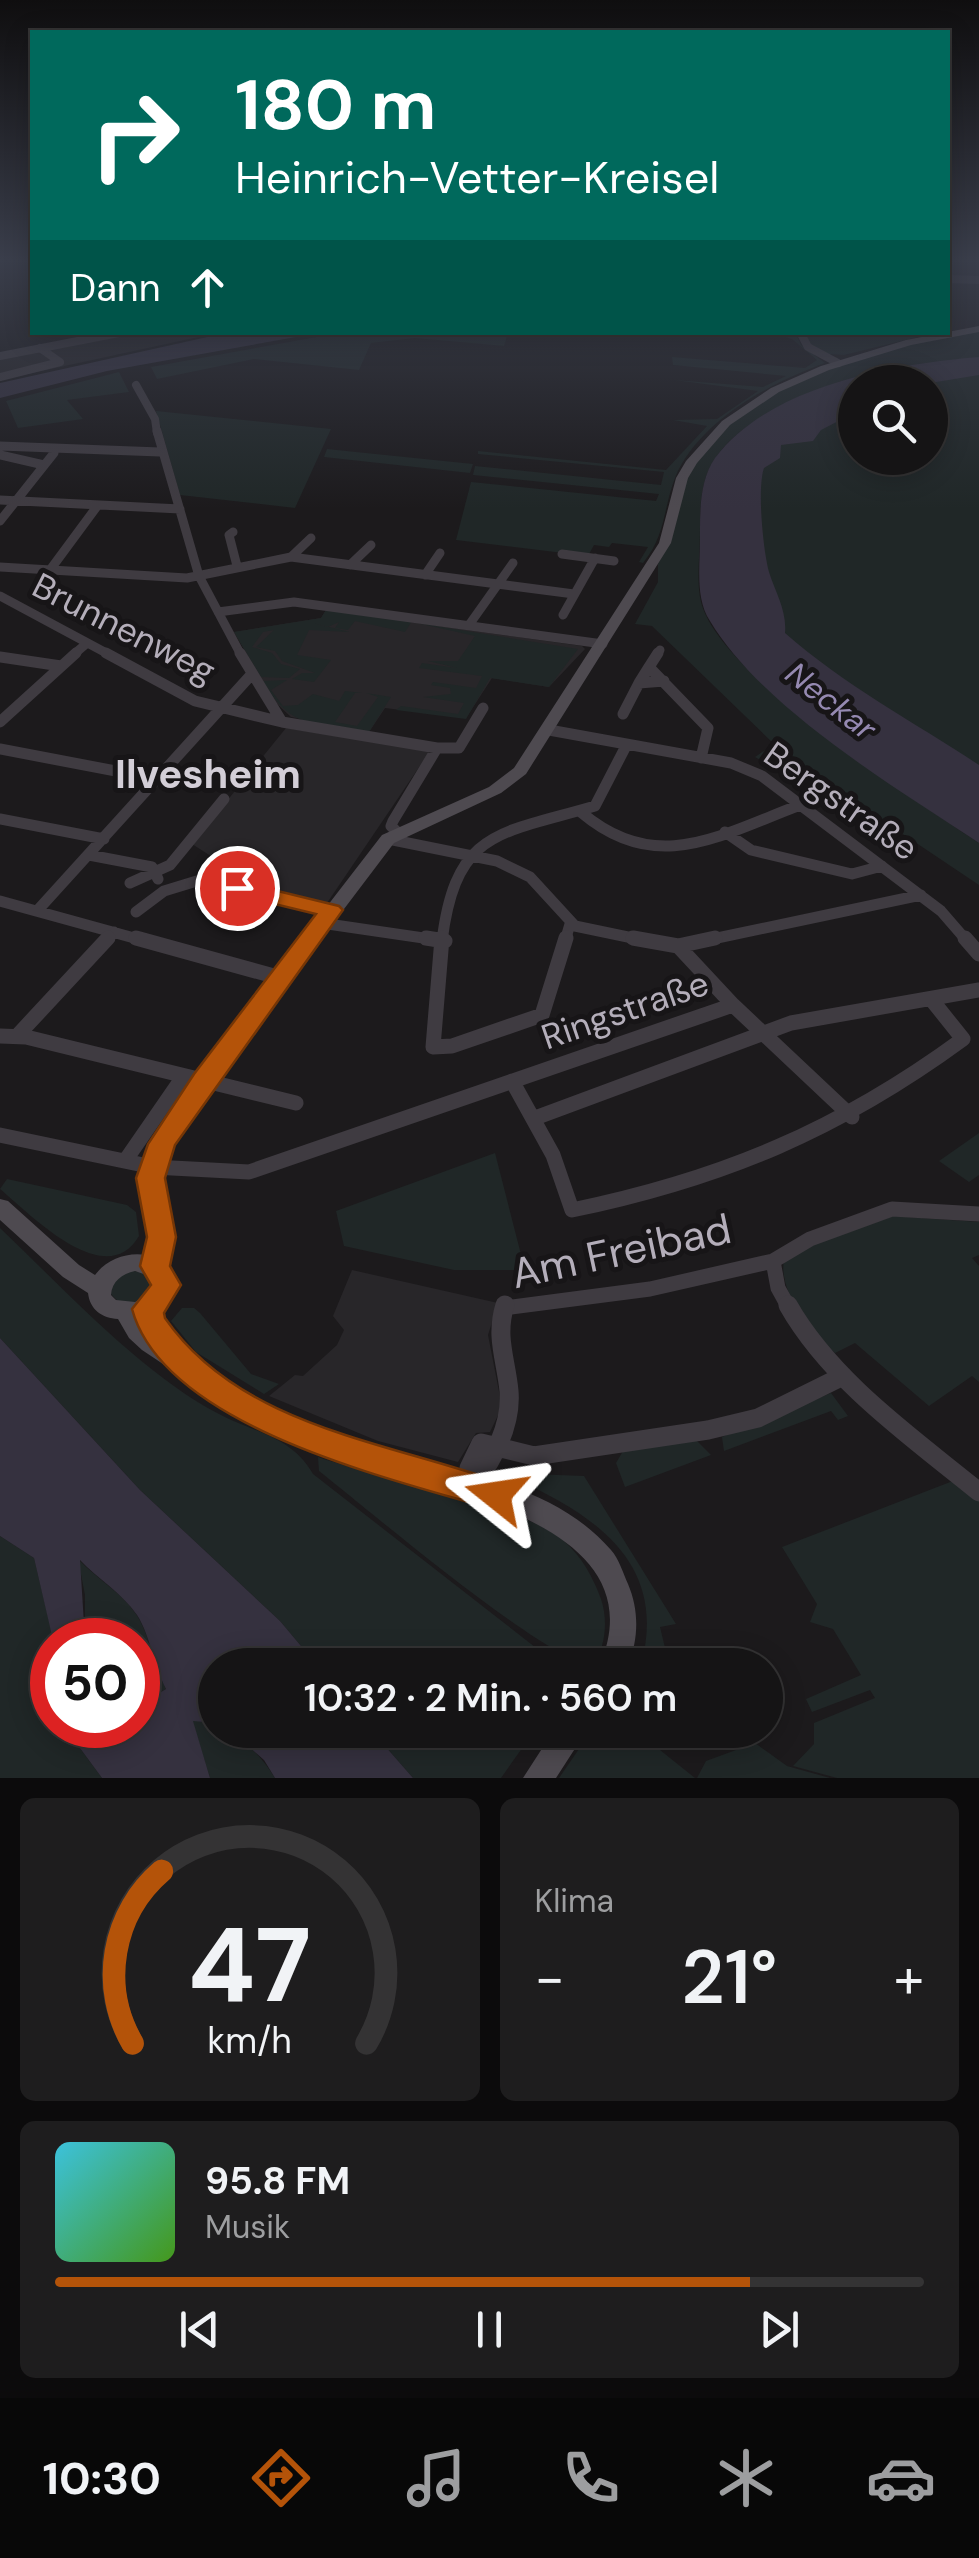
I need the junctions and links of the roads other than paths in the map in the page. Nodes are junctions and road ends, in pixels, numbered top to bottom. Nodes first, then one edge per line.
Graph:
1 (66, 343) edge
2 (806, 343) edge
3 (919, 343) edge
4 (40, 348) junction
5 (0, 356) edge
6 (842, 361) junction
7 (0, 377) edge
8 (136, 385) dead end
9 (0, 446) edge
10 (54, 452) dead end
11 (160, 452) junction
12 (0, 455) edge
13 (44, 465) junction
14 (0, 500) edge
15 (15, 501) junction
16 (98, 506) junction
17 (180, 509) junction
18 (0, 521) edge
19 (233, 532) dead end
20 (311, 538) dead end
21 (371, 545) dead end
22 (440, 553) dead end
23 (562, 554) dead end
24 (291, 557) junction
25 (595, 558) junction
26 (614, 561) dead end
27 (513, 563) dead end
28 (238, 566) junction
29 (350, 566) junction
30 (0, 568) edge
31 (50, 570) junction
32 (426, 575) junction
33 (199, 576) junction
34 (496, 584) junction
35 (574, 594) junction
36 (0, 596) edge
37 (218, 612) junction
38 (563, 615) dead end
39 (469, 626) junction
40 (86, 644) junction
41 (603, 644) junction
42 (660, 650) dead end
43 (0, 657) edge
44 (61, 666) junction
45 (649, 668) junction
46 (251, 674) junction
47 (664, 681) junction
48 (639, 683) junction
49 (221, 708) junction
50 (483, 708) dead end
51 (623, 714) dead end
52 (0, 722) edge
53 (282, 722) junction
54 (547, 733) junction
55 (626, 746) junction
56 (0, 748) edge
57 (437, 748) junction
58 (701, 758) junction
59 (158, 779) junction
60 (224, 799) dead end
61 (800, 805) junction
62 (582, 813) junction
63 (0, 819) edge
64 (725, 832) junction
65 (393, 836) junction
66 (104, 839) junction
67 (89, 854) junction
68 (471, 854) junction
69 (882, 866) junction
70 (156, 873) junction
71 (130, 883) dead end
72 (172, 889) junction
73 (921, 895) junction
74 (4, 905) edge
75 (37, 911) junction
76 (136, 912) dead end
77 (326, 917) junction
78 (570, 924) junction
79 (114, 932) junction
80 (445, 941) junction
81 (678, 946) junction
82 (979, 954) edge
83 (281, 978) junction
84 (979, 990) edge
85 (931, 999) junction
86 (733, 1005) junction
87 (763, 1033) junction
88 (0, 1036) edge
89 (17, 1036) junction
90 (193, 1079) junction
91 (512, 1081) junction
92 (296, 1103) dead end
93 (852, 1117) junction
94 (535, 1118) junction
95 (0, 1135) edge
96 (124, 1161) junction
97 (153, 1167) junction
98 (0, 1207) edge
99 (979, 1214) edge
100 (773, 1261) junction
101 (145, 1264) junction
102 (104, 1280) junction
103 (137, 1311) junction
104 (843, 1376) junction
105 (487, 1444) junction
106 (471, 1489) junction
107 (979, 1492) edge
108 (618, 1648) edge
109 (559, 1748) edge
110 (538, 1778) edge

1 - 4 street
2 - 6 street
3 - 6 main road
4 - 5 street
4 - 7 street
6 - 41 main road
8 - 11 street
9 - 11 street
10 - 13 street
11 - 17 street
12 - 13 street
13 - 15 street
14 - 15 street
15 - 16 street
15 - 18 street
16 - 17 street
16 - 31 street
17 - 33 street
19 - 28 street
20 - 24 street
21 - 29 street
22 - 32 street
23 - 25 street
24 - 28 street
24 - 29 street
25 - 26 street
25 - 35 street
27 - 34 street
28 - 33 street
29 - 32 street
30 - 31 street
31 - 33 street
32 - 34 street
33 - 37 street
34 - 35 street
34 - 39 street
35 - 38 street
36 - 40 street, Brunnenweg
37 - 39 street
37 - 46 street
39 - 41 street
40 - 44 street
40 - 49 street, Brunnenweg
41 - 54 main road
42 - 45 street
43 - 44 street
44 - 52 street
45 - 47 street
45 - 48 street
46 - 49 street
46 - 53 street
47 - 48 street
47 - 58 street
48 - 51 street
49 - 53 street, Brunnenweg
49 - 59 street
50 - 57 street
53 - 57 street, Brunnenweg
54 - 55 street, Bergstraße
54 - 65 main road
55 - 58 street, Bergstraße
55 - 62 street
56 - 59 street
57 - 65 street
58 - 61 street, Bergstraße
59 - 66 street
60 - 70 street
61 - 64 street
61 - 69 street, Bergstraße
62 - 64 street
62 - 68 street
63 - 66 street
64 - 69 street
65 - 68 street
65 - 77 main road
66 - 67 street
67 - 70 street
67 - 75 street
68 - 78 street
68 - 80 street
69 - 73 street, Bergstraße
70 - 71 street
70 - 72 street
72 - 76 street
72 - 77 street
73 - 81 street
73 - 82 street, Bergstraße
74 - 75 street
75 - 79 street
77 - 80 street
77 - 83 main road
78 - 80 street
78 - 81 street, Ringstraße
79 - 83 street
79 - 89 street
81 - 86 street, Ringstraße
83 - 90 main road
84 - 85 street
85 - 87 street
85 - 93 street
86 - 87 street
86 - 91 street, Ringstraße
87 - 93 street
87 - 94 street
88 - 89 street
89 - 90 street
90 - 92 street
90 - 96 street
90 - 97 main road
91 - 94 street
91 - 97 street, Ringstraße
93 - 94 street
95 - 96 street, Ringstraße
96 - 97 street, Ringstraße
97 - 101 main road
98 - 102 main road
99 - 100 street
100 - 104 street
100 - 105 street, Am Freibad
101 - 102 main road
101 - 103 main road
102 - 103 main road
103 - 106 main road
104 - 105 street
104 - 107 street
105 - 106 street, Am Freibad
106 - 108 main road
109 - 110 main road

